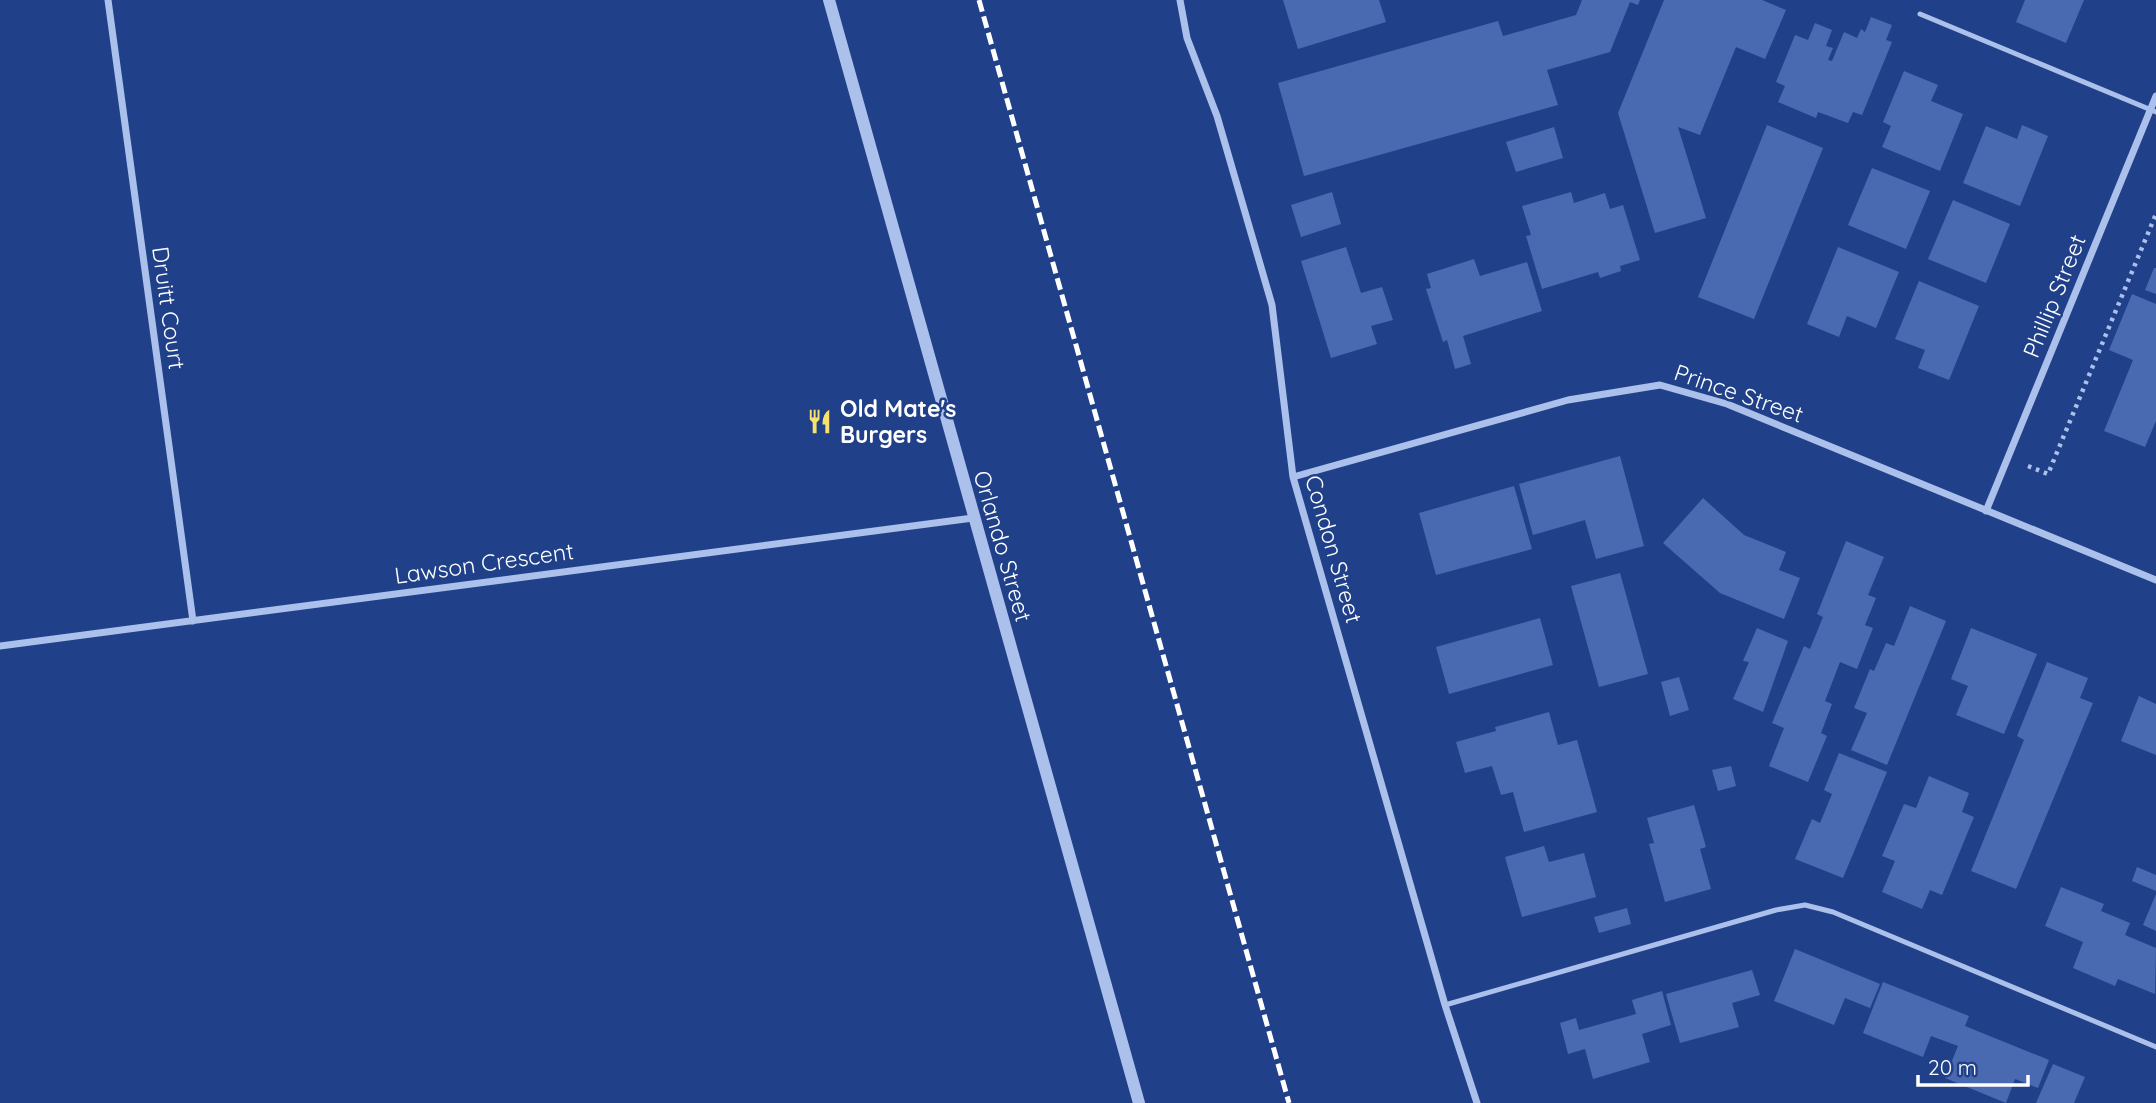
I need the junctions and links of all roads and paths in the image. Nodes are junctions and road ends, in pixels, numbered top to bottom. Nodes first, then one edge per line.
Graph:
1 (108, 0) edge
2 (829, 0) edge
3 (1180, 0) edge
4 (1920, 15) dead end
5 (2156, 96) edge
6 (2153, 111) edge
7 (2156, 214) edge
8 (2035, 469) dead end
9 (1293, 477) junction
10 (1986, 511) junction
11 (973, 518) junction
12 (2156, 580) edge
13 (193, 621) junction
14 (0, 646) edge
15 (1445, 1005) junction
16 (2156, 1047) edge
17 (1139, 1103) edge
18 (1477, 1103) edge

1 - 13 street, Druitt Court
2 - 11 street, Orlando Street
3 - 9 street, Condon Street
4 - 6 lane
5 - 6 street, Phillip Street
6 - 10 street, Phillip Street
7 - 8 path
9 - 10 street, Prince Street
9 - 15 street, Condon Street
10 - 12 street, Prince Street
11 - 13 street, Lawson Crescent
11 - 17 street, Orlando Street
13 - 14 street, Lawson Crescent
15 - 16 lane
15 - 18 street, Condon Street

